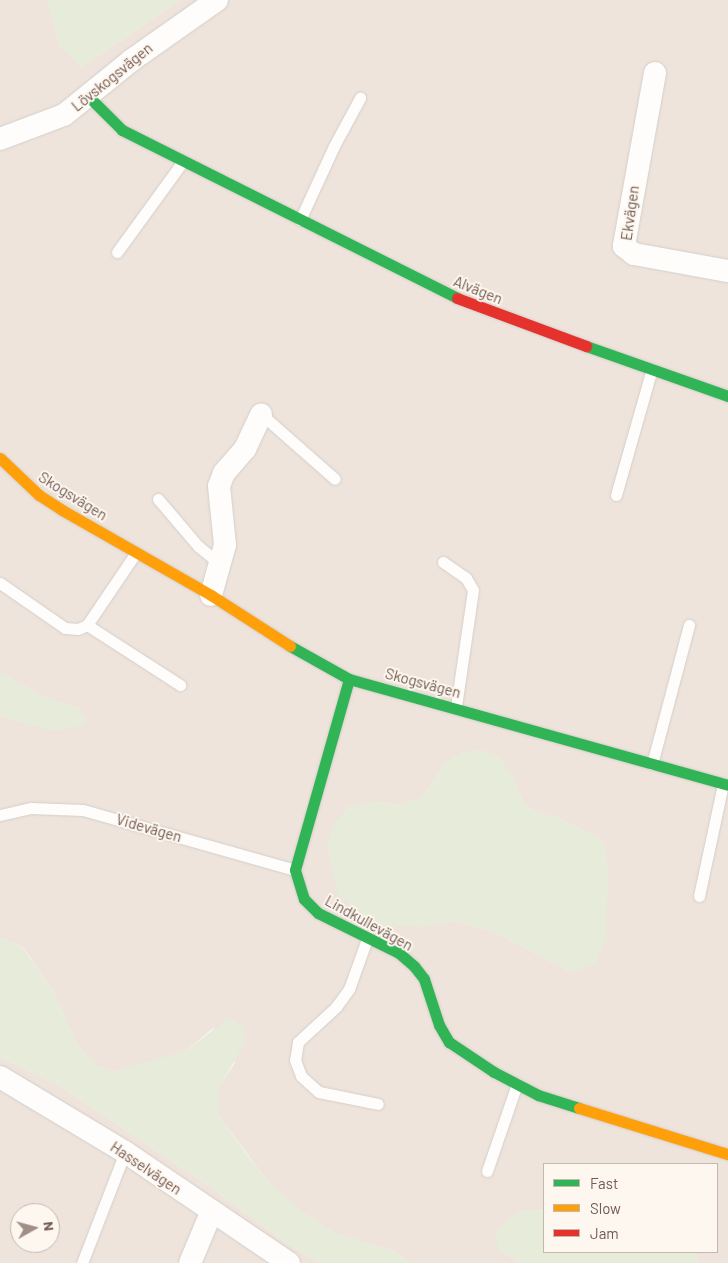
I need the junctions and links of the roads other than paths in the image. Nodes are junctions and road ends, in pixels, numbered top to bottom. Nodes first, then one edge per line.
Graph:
1 (217, 0) edge
2 (655, 73) dead end
3 (90, 97) junction
4 (360, 98) dead end
5 (0, 140) edge
6 (183, 161) junction
7 (300, 220) junction
8 (117, 252) dead end
9 (728, 271) edge
10 (652, 369) junction
11 (728, 396) edge
12 (261, 414) joint
13 (0, 458) edge
14 (335, 479) dead end
15 (616, 495) dead end
16 (158, 499) dead end
17 (135, 554) junction
18 (443, 562) dead end
19 (220, 564) junction
20 (0, 583) edge
21 (211, 595) junction
22 (87, 625) junction
23 (689, 625) dead end
24 (349, 680) junction
25 (180, 685) dead end
26 (456, 707) junction
27 (652, 765) junction
28 (726, 785) edge
29 (0, 815) edge
30 (295, 870) junction
31 (699, 896) dead end
32 (367, 938) junction
33 (0, 1077) edge
34 (517, 1084) junction
35 (378, 1104) dead end
36 (125, 1152) junction
37 (728, 1154) edge
38 (487, 1171) dead end
39 (211, 1213) junction
40 (82, 1263) edge
41 (190, 1263) edge
42 (288, 1263) edge

1 - 3 street, Lövskogsvägen
2 - 9 street, Ekvägen
3 - 5 street, Lövskogsvägen
3 - 6 street, Alvägen
4 - 7 lane
6 - 7 street, Alvägen
6 - 8 lane
7 - 10 street, Alvägen
10 - 11 street, Alvägen
10 - 15 lane
12 - 14 lane
12 - 19 street
13 - 17 street, Skogsvägen
16 - 19 lane
17 - 21 street, Skogsvägen
17 - 22 lane
18 - 26 lane
19 - 21 street
20 - 22 lane
21 - 24 street, Skogsvägen
22 - 25 lane
23 - 27 lane
24 - 26 street, Skogsvägen
24 - 30 street
26 - 27 street, Skogsvägen
27 - 28 street, Skogsvägen
28 - 31 lane
29 - 30 lane, Videvägen
30 - 32 street, Lindkullevägen
32 - 34 street, Lindkullevägen
32 - 35 lane
33 - 36 street, Hasselvägen
34 - 37 street, Lindkullevägen
34 - 38 lane
36 - 39 street, Hasselvägen
36 - 40 lane
39 - 41 street
39 - 42 street, Hasselvägen

